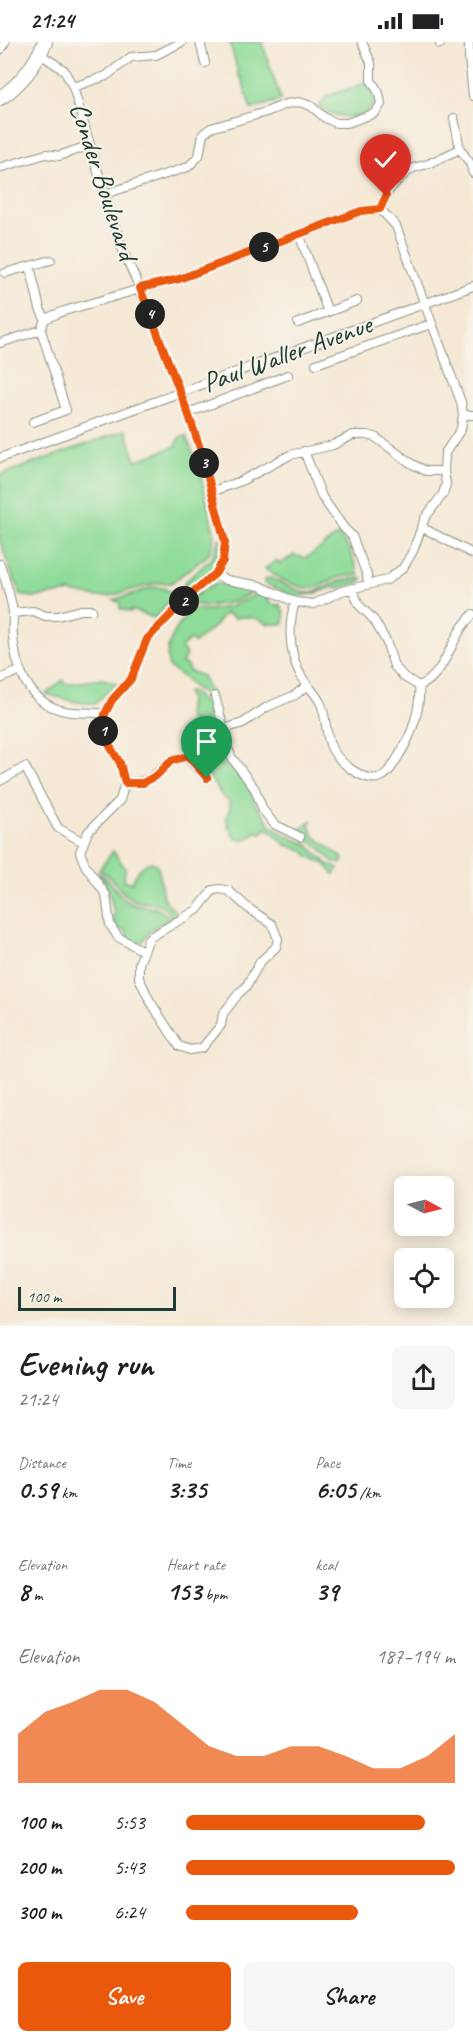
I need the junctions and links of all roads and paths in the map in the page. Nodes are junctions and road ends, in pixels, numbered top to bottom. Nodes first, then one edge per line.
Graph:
1 (5, 42) edge
2 (182, 42) edge
3 (200, 42) edge
4 (362, 42) edge
5 (469, 42) edge
6 (43, 48) edge
7 (0, 50) edge
8 (205, 63) dead end
9 (73, 87) junction
10 (473, 96) edge
11 (0, 98) edge
12 (454, 118) dead end
13 (90, 145) junction
14 (460, 149) junction
15 (2, 167) edge
16 (473, 173) edge
17 (105, 194) junction
18 (380, 209) junction
19 (299, 234) junction
20 (51, 260) dead end
21 (30, 266) junction
22 (5, 273) dead end
23 (473, 286) edge
24 (140, 288) junction
25 (357, 301) dead end
26 (424, 303) junction
27 (328, 312) junction
28 (45, 319) junction
29 (298, 323) dead end
30 (431, 324) junction
31 (41, 330) junction
32 (0, 343) edge
33 (316, 364) dead end
34 (288, 375) dead end
35 (180, 391) junction
36 (188, 413) junction
37 (463, 415) junction
38 (473, 415) edge
39 (33, 422) dead end
40 (304, 451) junction
41 (0, 458) edge
42 (444, 471) junction
43 (211, 492) junction
44 (421, 527) junction
45 (473, 555) edge
46 (0, 564) edge
47 (215, 574) junction
48 (368, 583) junction
49 (352, 588) junction
50 (4, 591) edge
51 (295, 602) junction
52 (92, 610) dead end
53 (13, 613) junction
54 (473, 614) edge
55 (20, 672) junction
56 (0, 679) edge
57 (308, 685) junction
58 (419, 686) junction
59 (215, 696) dead end
60 (105, 714) junction
61 (224, 729) junction
62 (192, 734) dead end
63 (188, 756) junction
64 (207, 778) dead end
65 (0, 781) edge
66 (125, 783) junction
67 (300, 837) dead end
68 (83, 842) junction
69 (143, 951) junction

1 - 7 street
2 - 9 street
3 - 8 street
4 - 17 street
5 - 10 street
6 - 9 street, Conder Boulevard
6 - 11 main road
9 - 13 street, Conder Boulevard
12 - 14 street
13 - 15 street
13 - 17 street, Conder Boulevard
14 - 16 street
14 - 18 street
17 - 24 street, Conder Boulevard
18 - 19 street, Conder Boulevard
18 - 26 street
19 - 24 street, Conder Boulevard
19 - 27 street
20 - 21 street
21 - 22 street
21 - 28 street
23 - 26 street, Paul Waller Avenue
24 - 28 street
24 - 35 street
25 - 27 street
26 - 30 street
26 - 35 street, Paul Waller Avenue
27 - 29 street
28 - 31 street
30 - 33 street
30 - 37 street
31 - 32 street
31 - 39 street
34 - 36 street
35 - 36 street
35 - 41 street, Paul Waller Avenue
36 - 43 street
37 - 38 street
37 - 42 street
40 - 42 street
40 - 43 street
40 - 48 street
42 - 44 street
43 - 47 street
44 - 45 street
44 - 48 street
46 - 50 street
47 - 51 street
47 - 60 street
48 - 49 street
49 - 51 street
49 - 58 street
50 - 53 street
51 - 57 street
52 - 53 street
53 - 55 street
54 - 58 street
55 - 56 street
55 - 60 street
57 - 58 street
57 - 61 street
59 - 61 street
60 - 66 street
61 - 67 street
62 - 63 street
63 - 64 street
63 - 66 street
65 - 68 street
66 - 68 street
68 - 69 street
69 - 69 street

